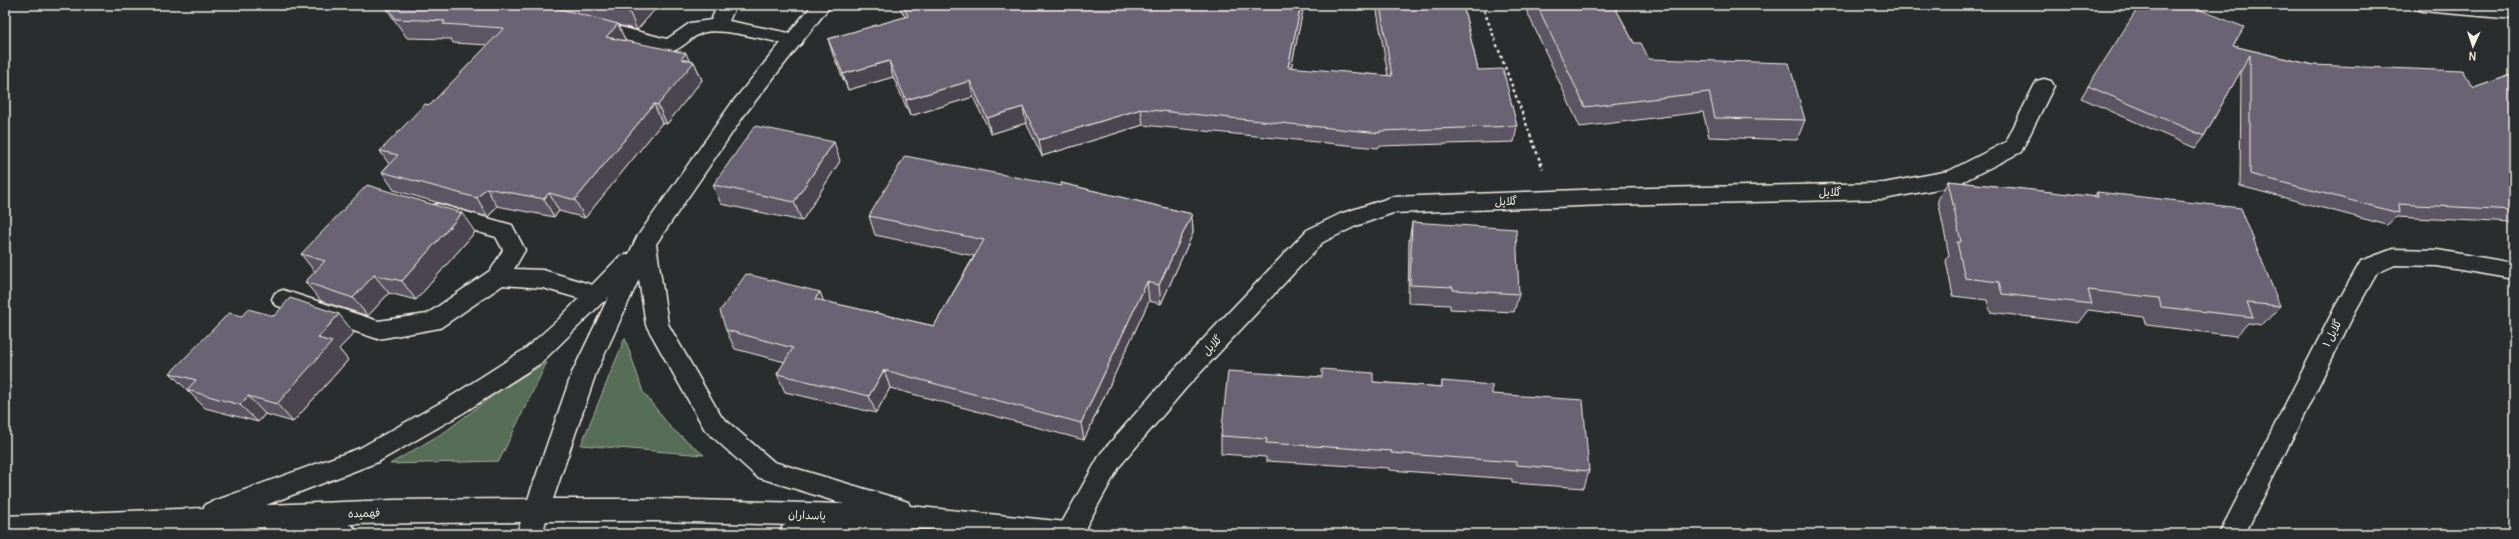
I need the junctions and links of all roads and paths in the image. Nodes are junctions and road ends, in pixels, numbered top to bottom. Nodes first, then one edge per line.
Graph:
1 (728, 5) edge
2 (822, 5) edge
3 (1482, 5) edge
4 (2423, 5) edge
5 (2514, 13) edge
6 (572, 21) edge
7 (718, 25) junction
8 (794, 40) junction
9 (2044, 86) dead end
10 (1554, 199) junction
11 (420, 207) edge
12 (645, 243) junction
13 (2514, 271) edge
14 (499, 276) junction
15 (598, 295) junction
16 (283, 299) dead end
17 (537, 510) junction
18 (928, 518) junction
19 (191, 520) junction
20 (5, 527) edge
21 (344, 534) edge
22 (529, 534) edge
23 (792, 534) edge
24 (1073, 534) edge
25 (2232, 534) edge

1 - 7 street
2 - 8 street
3 - 10 path
4 - 5 street
6 - 7 street
7 - 8 street
8 - 12 street
9 - 10 street, گلایل
10 - 24 street, گلایل
11 - 14 street
12 - 15 street
12 - 17 street
12 - 18 street
13 - 25 street, گلایل ۱
14 - 15 street
14 - 16 street
15 - 19 street
17 - 18 street, پاسداران
17 - 19 street, فهمیده
17 - 22 street
18 - 23 street
18 - 24 street, پاسداران
19 - 20 street, فهمیده
19 - 21 street, فهمیده

